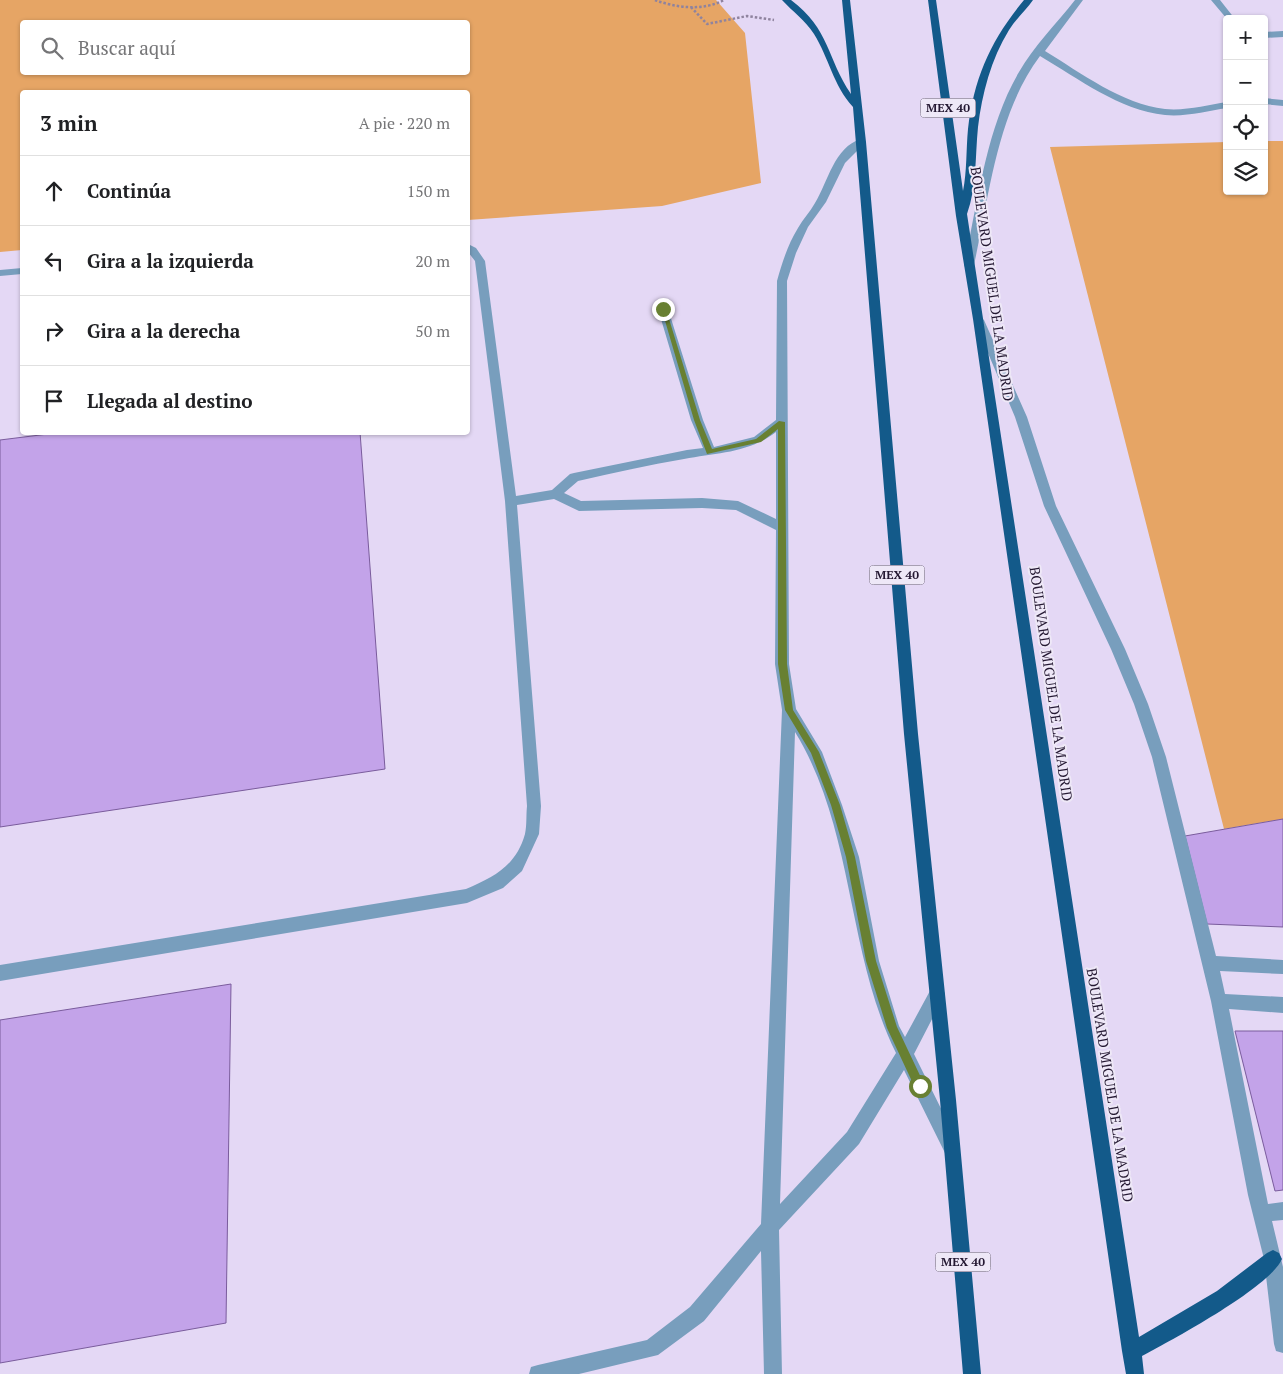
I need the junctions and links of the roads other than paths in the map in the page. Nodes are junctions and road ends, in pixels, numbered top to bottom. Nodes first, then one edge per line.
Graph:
1 (786, 0) edge
2 (846, 0) edge
3 (932, 0) edge
4 (1030, 0) edge
5 (1079, 0) edge
6 (1215, 0) edge
7 (1228, 15) edge
8 (1283, 34) edge
9 (1268, 35) edge
10 (1038, 51) junction
11 (1268, 101) edge
12 (1283, 103) edge
13 (856, 105) junction
14 (1223, 105) edge
15 (861, 142) junction
16 (961, 217) junction
17 (470, 248) edge
18 (969, 265) junction
19 (20, 271) edge
20 (0, 273) edge
21 (663, 309) dead end
22 (978, 319) junction
23 (782, 422) junction
24 (710, 452) junction
25 (556, 494) junction
26 (511, 501) junction
27 (782, 528) junction
28 (789, 710) junction
29 (1210, 963) junction
30 (1283, 967) edge
31 (0, 973) edge
32 (937, 994) junction
33 (1219, 1001) junction
34 (1283, 1006) edge
35 (905, 1054) junction
36 (953, 1150) junction
37 (1283, 1211) edge
38 (1263, 1213) junction
39 (770, 1227) junction
40 (1278, 1258) edge
41 (1283, 1344) edge
42 (1131, 1351) junction
43 (538, 1374) edge
44 (773, 1374) edge
45 (972, 1374) edge
46 (1135, 1374) edge

1 - 13 highway
2 - 13 highway, MEX 40
3 - 16 highway, BOULEVARD MIGUEL DE LA MADRID / MEX 40
4 - 16 highway
5 - 10 street
6 - 7 street
8 - 9 street
10 - 14 street
10 - 18 street
11 - 12 street
13 - 15 highway, MEX 40
15 - 23 street
15 - 32 highway, MEX 40
16 - 18 highway, BOULEVARD MIGUEL DE LA MADRID / MEX 40
17 - 26 street
18 - 22 highway, BOULEVARD MIGUEL DE LA MADRID / MEX 40
19 - 20 street
21 - 24 street
22 - 29 street
22 - 42 highway, BOULEVARD MIGUEL DE LA MADRID / MEX 40
23 - 24 street
23 - 27 street
24 - 25 street
25 - 26 street
25 - 27 street
26 - 31 street
27 - 28 street
28 - 35 street
28 - 39 street
29 - 30 street
29 - 33 street
32 - 35 street
32 - 36 highway, MEX 40
33 - 34 street
33 - 38 street
35 - 36 street
35 - 39 street
36 - 45 highway, MEX 40
37 - 38 street
38 - 40 street
39 - 43 street
39 - 44 street
40 - 41 street
40 - 42 highway
42 - 46 highway, BOULEVARD MIGUEL DE LA MADRID / MEX 40

